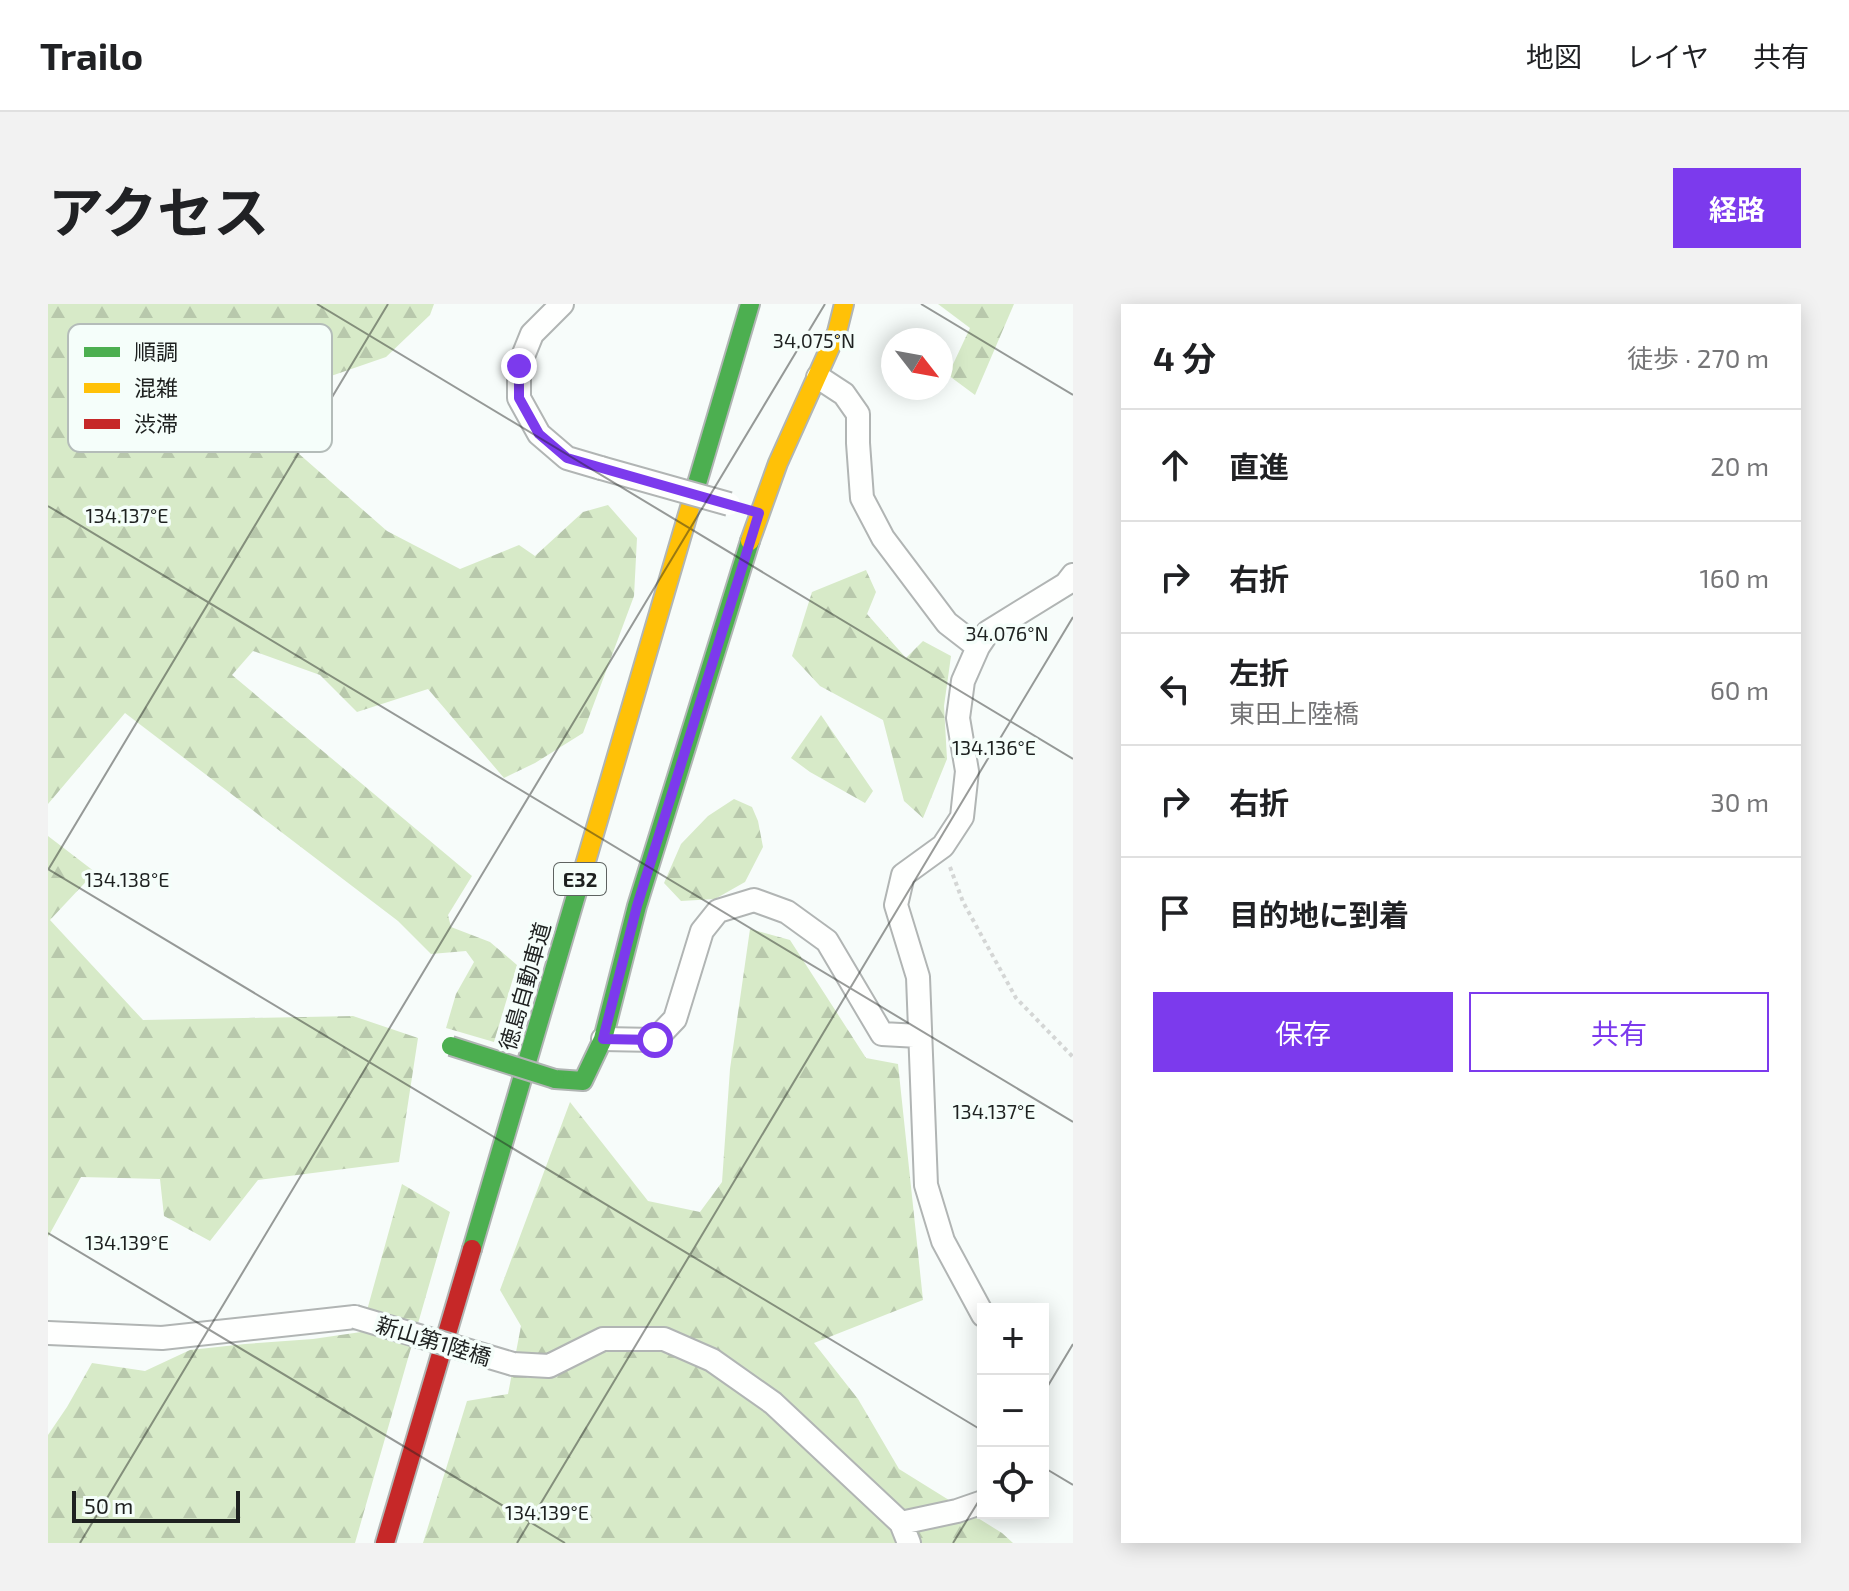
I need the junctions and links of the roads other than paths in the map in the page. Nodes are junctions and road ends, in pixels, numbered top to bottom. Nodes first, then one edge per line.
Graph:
1 (562, 304) edge
2 (750, 304) edge
3 (844, 304) edge
4 (818, 377) junction
5 (759, 513) junction
6 (1073, 575) edge
7 (978, 647) junction
8 (919, 1036) junction
9 (603, 1039) junction
10 (451, 1046) dead end
11 (977, 1304) edge
12 (48, 1333) edge
13 (977, 1504) edge
14 (905, 1533) edge
15 (385, 1543) edge

1 - 5 street, bridge
2 - 15 main road, 徳島自動車道 / E32
3 - 4 main road
4 - 5 main road
4 - 7 street
5 - 9 main road
6 - 7 street
7 - 8 street
8 - 9 street
8 - 11 street
9 - 10 main road, bridge
12 - 14 street, 新山第1陸橋, bridge
13 - 14 street

